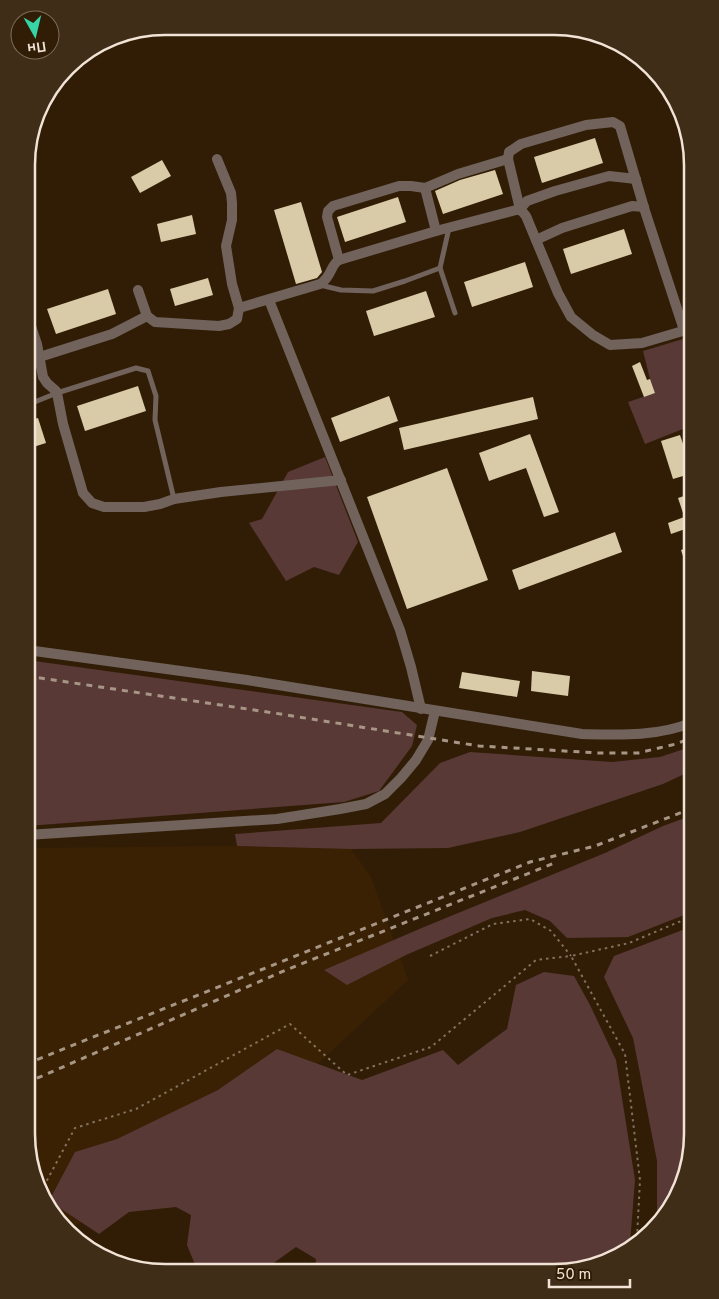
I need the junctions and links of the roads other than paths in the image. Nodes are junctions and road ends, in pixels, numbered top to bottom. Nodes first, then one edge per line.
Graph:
1 (508, 158) junction
2 (217, 159) dead end
3 (636, 179) junction
4 (425, 188) junction
5 (644, 206) junction
6 (520, 209) junction
7 (449, 228) junction
8 (436, 231) junction
9 (536, 240) junction
10 (339, 260) junction
11 (440, 268) junction
12 (320, 284) junction
13 (138, 290) dead end
14 (269, 300) junction
15 (239, 308) junction
16 (455, 313) dead end
17 (147, 316) junction
18 (684, 318) edge
19 (684, 330) edge
20 (35, 340) edge
21 (40, 357) junction
22 (35, 359) edge
23 (57, 393) junction
24 (35, 402) edge
25 (341, 480) junction
26 (174, 499) junction
27 (35, 651) edge
28 (421, 708) junction
29 (435, 711) junction
30 (684, 725) edge
31 (35, 834) edge

1 - 3 street
1 - 4 street
1 - 6 street
2 - 15 street
3 - 5 street
3 - 6 street
4 - 8 street
4 - 10 street
5 - 9 street
5 - 18 street
6 - 7 street
6 - 9 street
7 - 8 street
7 - 11 lane
8 - 10 street
9 - 19 street
10 - 12 street
11 - 12 lane
11 - 16 lane
12 - 14 street
13 - 17 street
14 - 15 street
14 - 25 street
15 - 17 street
17 - 21 street
20 - 21 street
21 - 22 street
21 - 23 street
23 - 24 lane
23 - 26 street
23 - 26 lane
25 - 26 street
25 - 28 street
27 - 28 street
28 - 29 street
29 - 30 street
29 - 31 street

